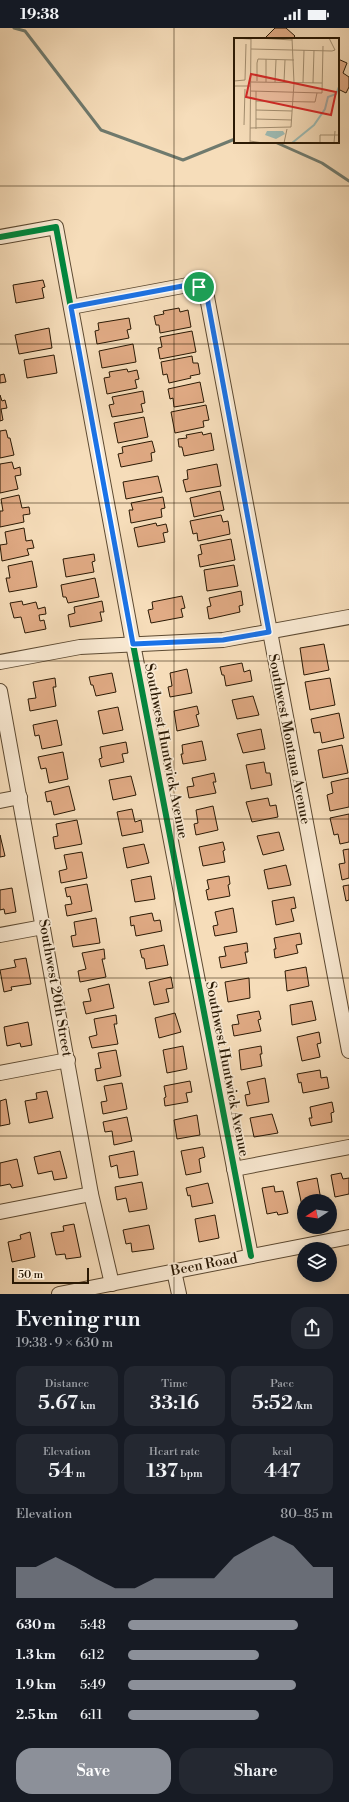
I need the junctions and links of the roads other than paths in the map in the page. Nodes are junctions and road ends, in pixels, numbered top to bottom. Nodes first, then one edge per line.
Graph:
1 (0, 237) edge
2 (71, 307) junction
3 (349, 617) edge
4 (269, 632) junction
5 (133, 644) junction
6 (0, 662) edge
7 (0, 692) edge
8 (20, 798) junction
9 (0, 801) edge
10 (43, 927) junction
11 (0, 935) edge
12 (349, 1051) edge
13 (68, 1060) junction
14 (0, 1073) edge
15 (349, 1147) edge
16 (234, 1169) junction
17 (91, 1194) junction
18 (0, 1212) edge
19 (349, 1237) edge
20 (251, 1256) junction
21 (174, 1271) junction
22 (112, 1284) junction
23 (59, 1294) edge
24 (179, 1294) edge

1 - 2 street, Southwest Huntwick Avenue
2 - 4 street, Southwest Montana Avenue
2 - 5 street, Southwest Huntwick Avenue
3 - 4 street
4 - 5 street
4 - 12 street, Southwest Montana Avenue
5 - 6 street
5 - 16 street, Southwest Huntwick Avenue
7 - 8 street, Southwest 20th Street
8 - 9 street
8 - 10 street, Southwest 20th Street
10 - 11 street
10 - 13 street, Southwest 20th Street
13 - 14 street
13 - 17 street, Southwest 20th Street
15 - 16 street
16 - 20 street, Southwest Huntwick Avenue
17 - 18 street
17 - 22 street, Southwest 20th Street
19 - 20 street, Been Road
20 - 21 street, Been Road
21 - 22 street, Been Road
21 - 24 street
22 - 23 street, Been Road

